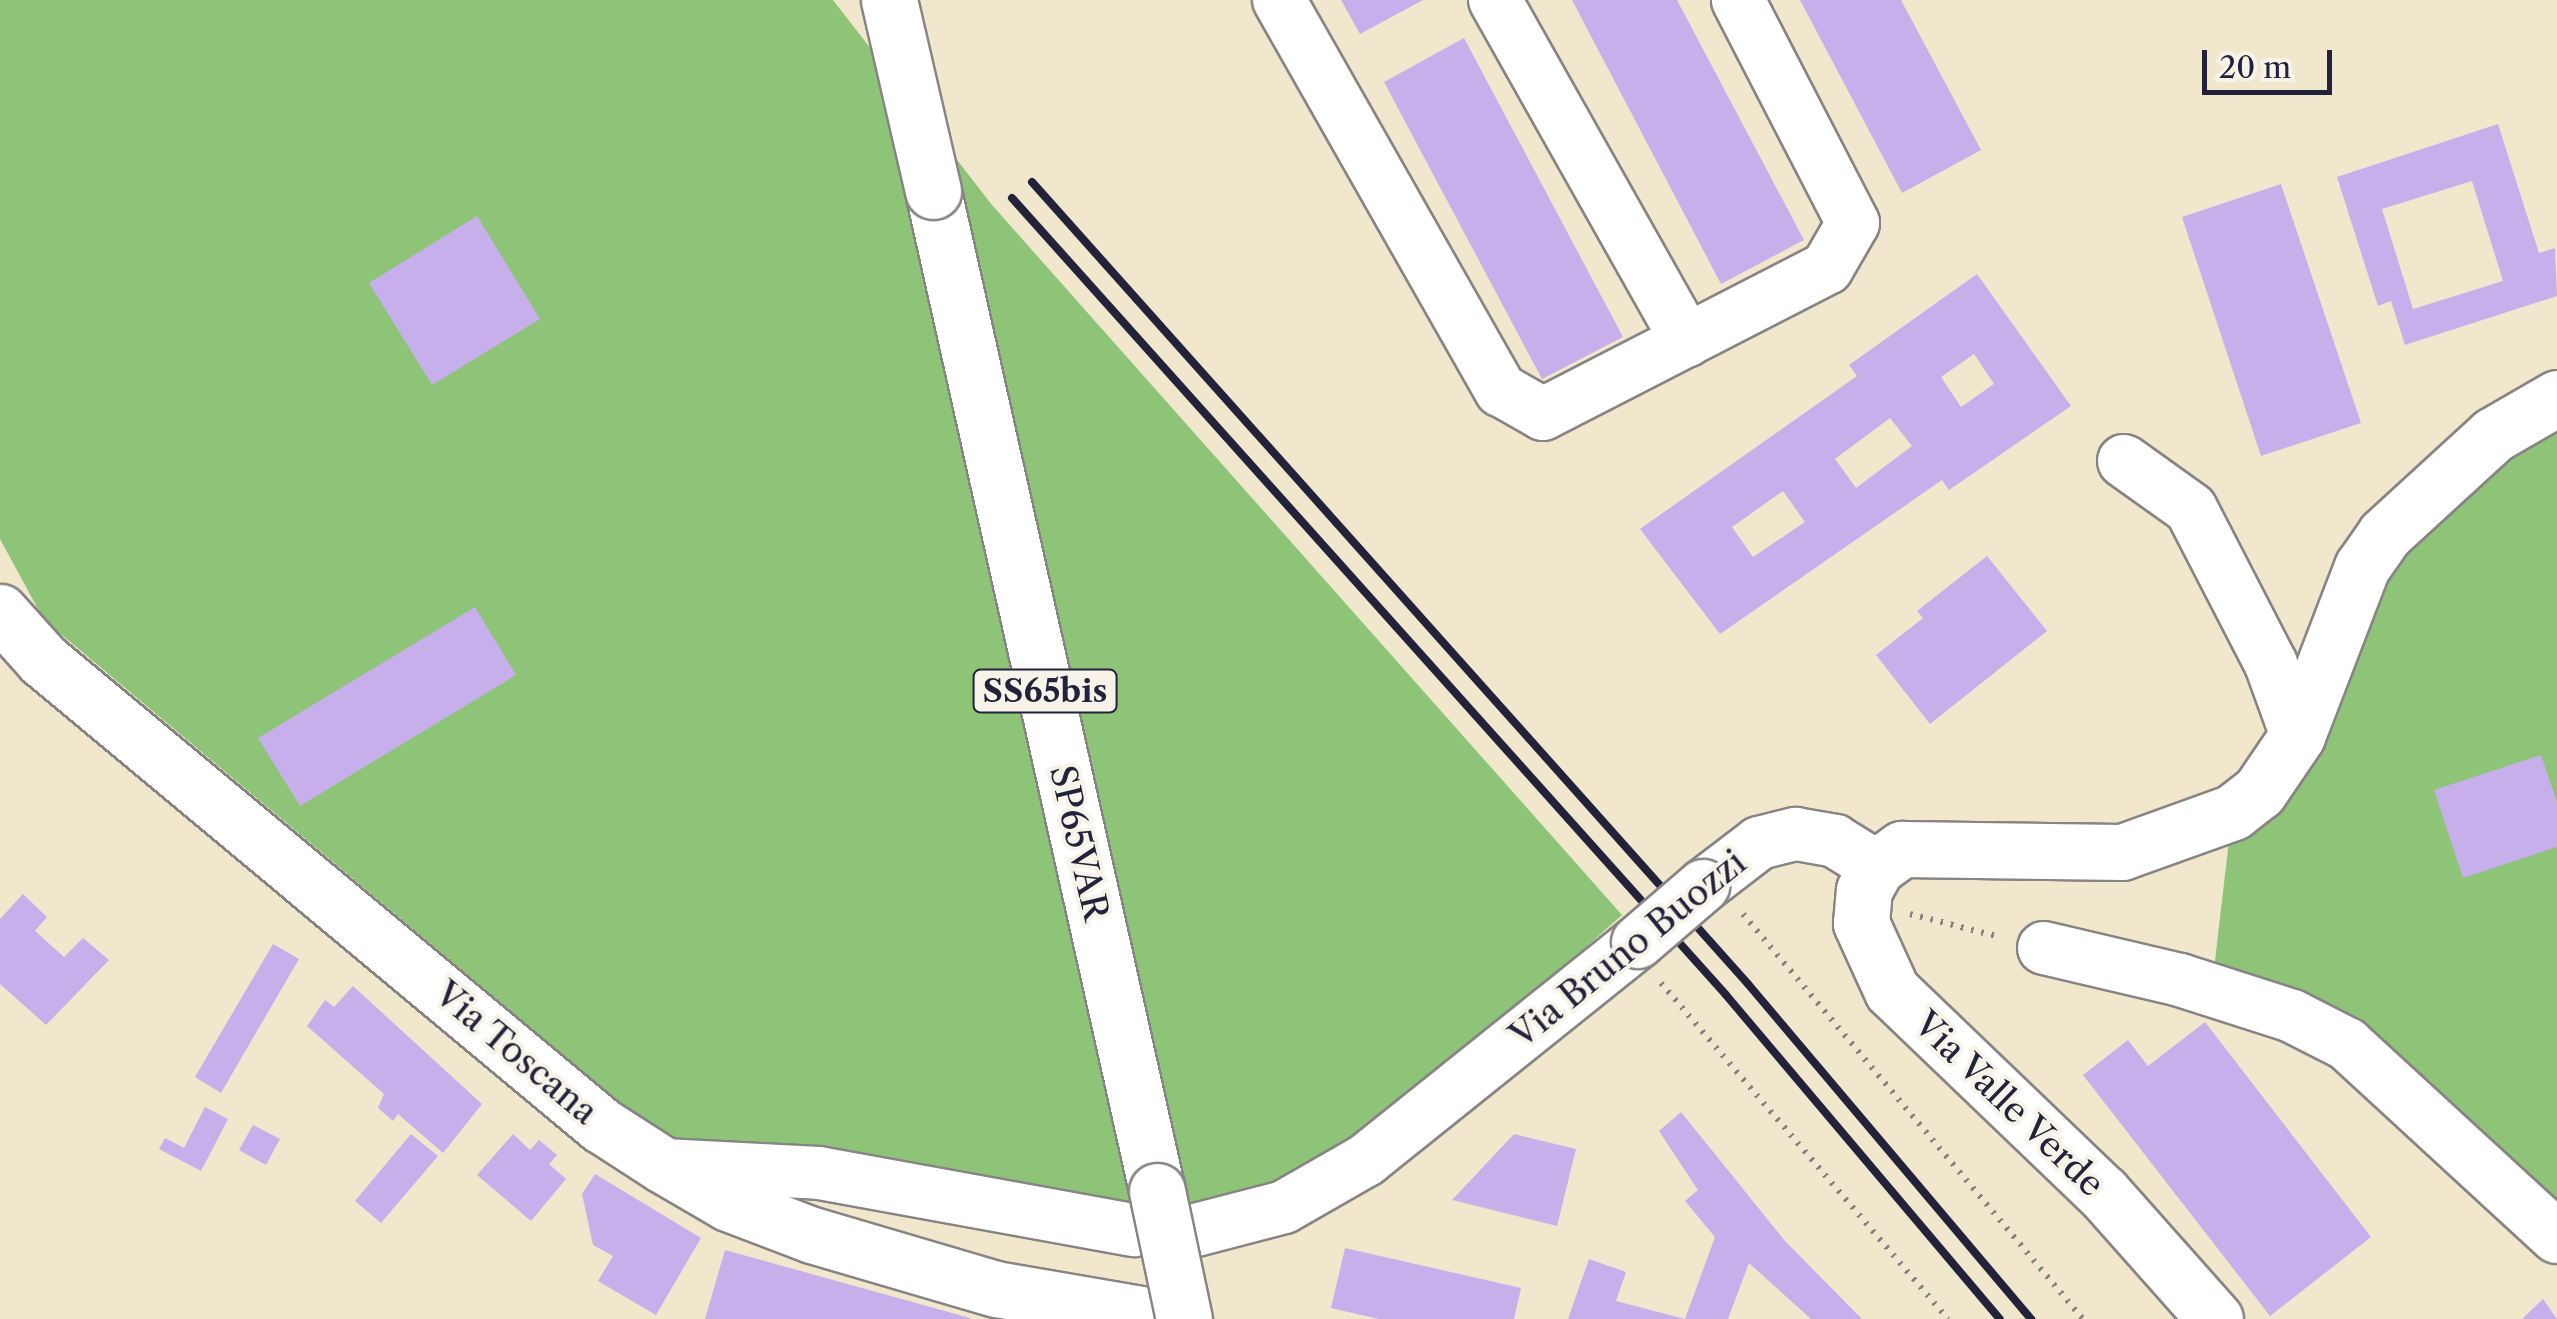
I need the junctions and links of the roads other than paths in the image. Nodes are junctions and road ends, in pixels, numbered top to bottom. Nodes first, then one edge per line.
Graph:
1 (889, 0) edge
2 (1279, 0) edge
3 (1495, 0) edge
4 (1738, 0) edge
5 (1687, 341) junction
6 (2557, 398) edge
7 (2124, 461) dead end
8 (0, 612) edge
9 (2297, 736) junction
10 (1869, 883) junction
11 (2044, 948) road end
12 (663, 1165) junction
13 (1146, 1210) junction
14 (1192, 1231) dead end
15 (2557, 1237) edge
16 (1153, 1317) edge
17 (2216, 1319) edge

1 - 13 main road, SP65VAR / SS65bis, bridge
2 - 5 street
3 - 5 street
4 - 5 street
6 - 9 main road
7 - 9 street
8 - 12 main road, Via Toscana
9 - 10 main road
10 - 14 street, Via Bruno Buozzi, bridge
10 - 17 main road, Via Valle Verde
11 - 15 street
12 - 13 street
12 - 16 main road, Via Toscana
13 - 16 main road, SP65VAR / SS65bis, bridge

